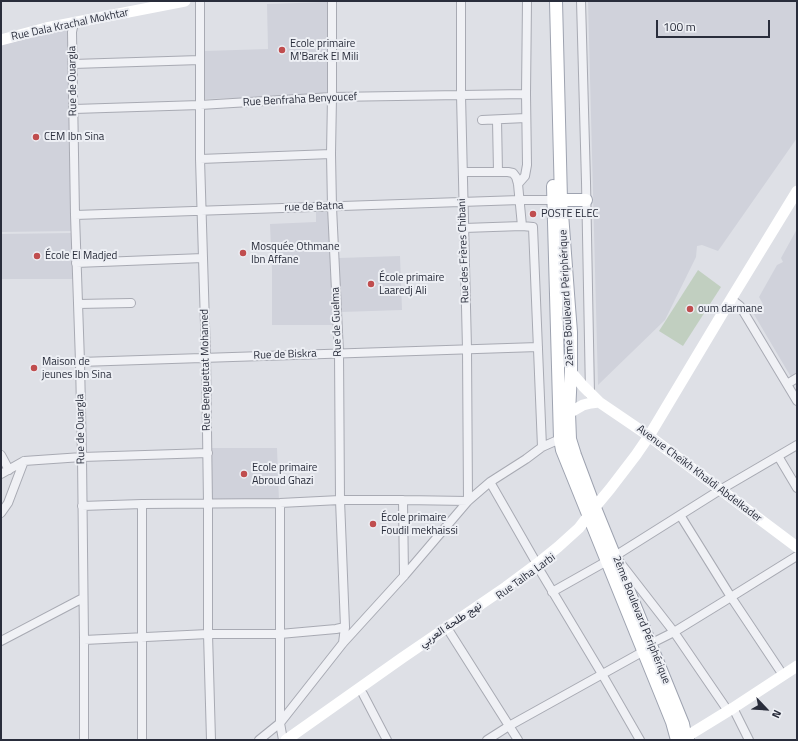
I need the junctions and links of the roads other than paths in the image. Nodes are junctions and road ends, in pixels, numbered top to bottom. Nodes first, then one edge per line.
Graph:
1 (185, 1) edge
2 (200, 1) edge
3 (332, 1) edge
4 (461, 1) edge
5 (527, 1) edge
6 (548, 1) edge
7 (581, 1) edge
8 (554, 9) edge
9 (74, 23) junction
10 (1, 40) edge
11 (200, 60) junction
12 (73, 64) junction
13 (461, 94) junction
14 (526, 94) junction
15 (332, 97) junction
16 (200, 105) junction
17 (74, 109) junction
18 (526, 118) junction
19 (482, 120) dead end
20 (497, 120) junction
21 (331, 154) junction
22 (200, 159) junction
23 (462, 172) junction
24 (498, 172) junction
25 (518, 184) junction
26 (797, 191) edge
27 (520, 200) junction
28 (557, 200) junction
29 (586, 200) junction
30 (463, 202) junction
31 (332, 206) junction
32 (202, 211) junction
33 (75, 215) junction
34 (522, 226) junction
35 (464, 228) junction
36 (203, 258) junction
37 (76, 262) junction
38 (731, 298) junction
39 (131, 303) dead end
40 (78, 304) junction
41 (538, 347) junction
42 (467, 349) junction
43 (339, 353) junction
44 (206, 357) junction
45 (80, 362) junction
46 (571, 372) junction
47 (797, 378) edge
48 (787, 384) junction
49 (590, 394) junction
50 (797, 401) edge
51 (599, 402) junction
52 (569, 413) junction
53 (649, 436) junction
54 (560, 439) junction
55 (797, 445) edge
56 (542, 447) junction
57 (208, 453) junction
58 (1, 455) edge
59 (778, 456) junction
60 (82, 457) junction
61 (24, 461) junction
62 (5, 472) edge
63 (490, 482) junction
64 (797, 488) edge
65 (720, 490) junction
66 (340, 500) junction
67 (403, 500) junction
68 (468, 501) junction
69 (280, 503) junction
70 (142, 504) junction
71 (208, 504) junction
72 (82, 506) junction
73 (1, 513) edge
74 (593, 514) junction
75 (680, 515) junction
76 (797, 547) edge
77 (797, 556) edge
78 (611, 559) junction
79 (538, 567) junction
80 (404, 576) junction
81 (552, 592) junction
82 (731, 597) junction
83 (83, 598) junction
84 (345, 627) junction
85 (449, 631) junction
86 (674, 632) junction
87 (208, 634) junction
88 (280, 634) junction
89 (142, 636) junction
90 (84, 640) junction
91 (1, 641) edge
92 (343, 643) junction
93 (647, 647) junction
94 (797, 666) edge
95 (602, 674) junction
96 (783, 675) junction
97 (362, 694) junction
98 (730, 710) junction
99 (280, 722) junction
100 (510, 726) junction
101 (683, 739) edge
102 (84, 740) edge
103 (142, 740) edge
104 (211, 740) edge
105 (259, 740) edge
106 (285, 740) edge
107 (296, 740) edge
108 (387, 740) edge
109 (487, 740) edge
110 (518, 740) edge
111 (640, 740) edge
112 (749, 740) edge

1 - 9 street, Rue Dala Krachal Mokhtar
2 - 11 street, Rue Benguettat Mohamed
3 - 15 street, Rue de Guelma
4 - 13 street, Rue des Frères Chibani
5 - 14 street
6 - 8 main road, 2ème Boulevard Périphérique
7 - 29 street
8 - 28 main road, 2ème Boulevard Périphérique
9 - 10 street, Rue Dala Krachal Mokhtar
9 - 12 street, Rue de Ouargla
11 - 12 street
11 - 16 street, Rue Benguettat Mohamed
12 - 17 street, Rue de Ouargla
13 - 14 street, Rue Benfraha Benyoucef
13 - 15 street, Rue Benfraha Benyoucef
13 - 23 street, Rue des Frères Chibani
14 - 18 street
15 - 16 street, Rue Benfraha Benyoucef
15 - 21 street, Rue de Guelma
16 - 17 street, Rue Benfraha Benyoucef
16 - 22 street, Rue Benguettat Mohamed
17 - 33 street, Rue de Ouargla
18 - 20 street
18 - 25 street
19 - 20 street
20 - 24 street
21 - 22 street
21 - 31 street, Rue de Guelma
22 - 32 street, Rue Benguettat Mohamed
23 - 24 street
23 - 30 street, Rue des Frères Chibani
24 - 25 street
25 - 27 street
26 - 38 street
27 - 28 street, rue de Batna
27 - 30 street, rue de Batna
27 - 34 street
28 - 29 main road
28 - 46 main road, 2ème Boulevard Périphérique
28 - 54 main road, 2ème Boulevard Périphérique
29 - 49 street
30 - 31 street, rue de Batna
30 - 35 street, Rue des Frères Chibani
31 - 32 street, rue de Batna
31 - 43 street, Rue de Guelma
32 - 33 street, rue de Batna
32 - 36 street, Rue Benguettat Mohamed
33 - 37 street, Rue de Ouargla
34 - 35 street
34 - 41 street
35 - 42 street, Rue des Frères Chibani
36 - 37 street
36 - 44 street, Rue Benguettat Mohamed
37 - 40 street, Rue de Ouargla
38 - 48 street
38 - 53 street
39 - 40 street
40 - 45 street, Rue de Ouargla
41 - 42 street, Rue de Biskra
41 - 56 street
42 - 43 street, Rue de Biskra
42 - 68 street, Rue des Frères Chibani
43 - 44 street, Rue de Biskra
43 - 66 street, Rue de Guelma
44 - 45 street, Rue de Biskra
44 - 57 street, Rue Benguettat Mohamed
45 - 60 street, Rue de Ouargla
46 - 49 street, Avenue Cheïkh Khaldi Abdelkader
46 - 52 main road, 2ème Boulevard Périphérique
47 - 48 street
48 - 50 street
49 - 51 street, Avenue Cheïkh Khaldi Abdelkader
51 - 52 street
51 - 53 street, Avenue Cheïkh Khaldi Abdelkader
52 - 74 main road, 2ème Boulevard Périphérique
53 - 65 street, Avenue Cheïkh Khaldi Abdelkader
53 - 74 street
54 - 56 street
54 - 74 main road, 2ème Boulevard Périphérique
55 - 59 street
56 - 63 street
57 - 60 street
57 - 71 street, Rue Benguettat Mohamed
58 - 62 street
59 - 64 street
59 - 65 street
60 - 61 street
60 - 72 street, Rue de Ouargla
61 - 62 street
61 - 73 street
63 - 68 street
63 - 79 street
65 - 75 street
65 - 76 street, Avenue Cheïkh Khaldi Abdelkader
66 - 67 street
66 - 69 street
66 - 84 street, Rue de Guelma
67 - 68 street
67 - 80 street
68 - 80 street
69 - 71 street
69 - 88 street
70 - 71 street
70 - 72 street
70 - 89 street
71 - 87 street, Rue Benguettat Mohamed
72 - 83 street, Rue de Ouargla
74 - 78 main road, 2ème Boulevard Périphérique
74 - 79 street, نهج طلحة العربي
75 - 78 street
75 - 82 street
77 - 82 street
78 - 81 street
78 - 86 street
78 - 93 main road, 2ème Boulevard Périphérique
79 - 81 street
79 - 85 street, Rue Talha Larbi
79 - 106 street, نهج طلحة العربي
80 - 92 street
81 - 95 street
82 - 86 street
82 - 96 street
83 - 90 street, Rue de Ouargla
83 - 91 street
84 - 88 street
84 - 92 street, Rue de Guelma
85 - 97 street, Rue Talha Larbi
85 - 100 street
86 - 93 street
86 - 98 street
87 - 88 street
87 - 89 street
87 - 104 street, Rue Benguettat Mohamed
88 - 99 street
89 - 90 street
89 - 103 street
90 - 102 street, Rue de Ouargla
92 - 99 street
93 - 95 street
93 - 101 main road, 2ème Boulevard Périphérique
94 - 96 street
95 - 100 street
95 - 111 street
96 - 98 street
97 - 107 street, Rue Talha Larbi
97 - 108 street
98 - 101 street
98 - 112 street
99 - 105 street
99 - 106 street
100 - 109 street
100 - 110 street

